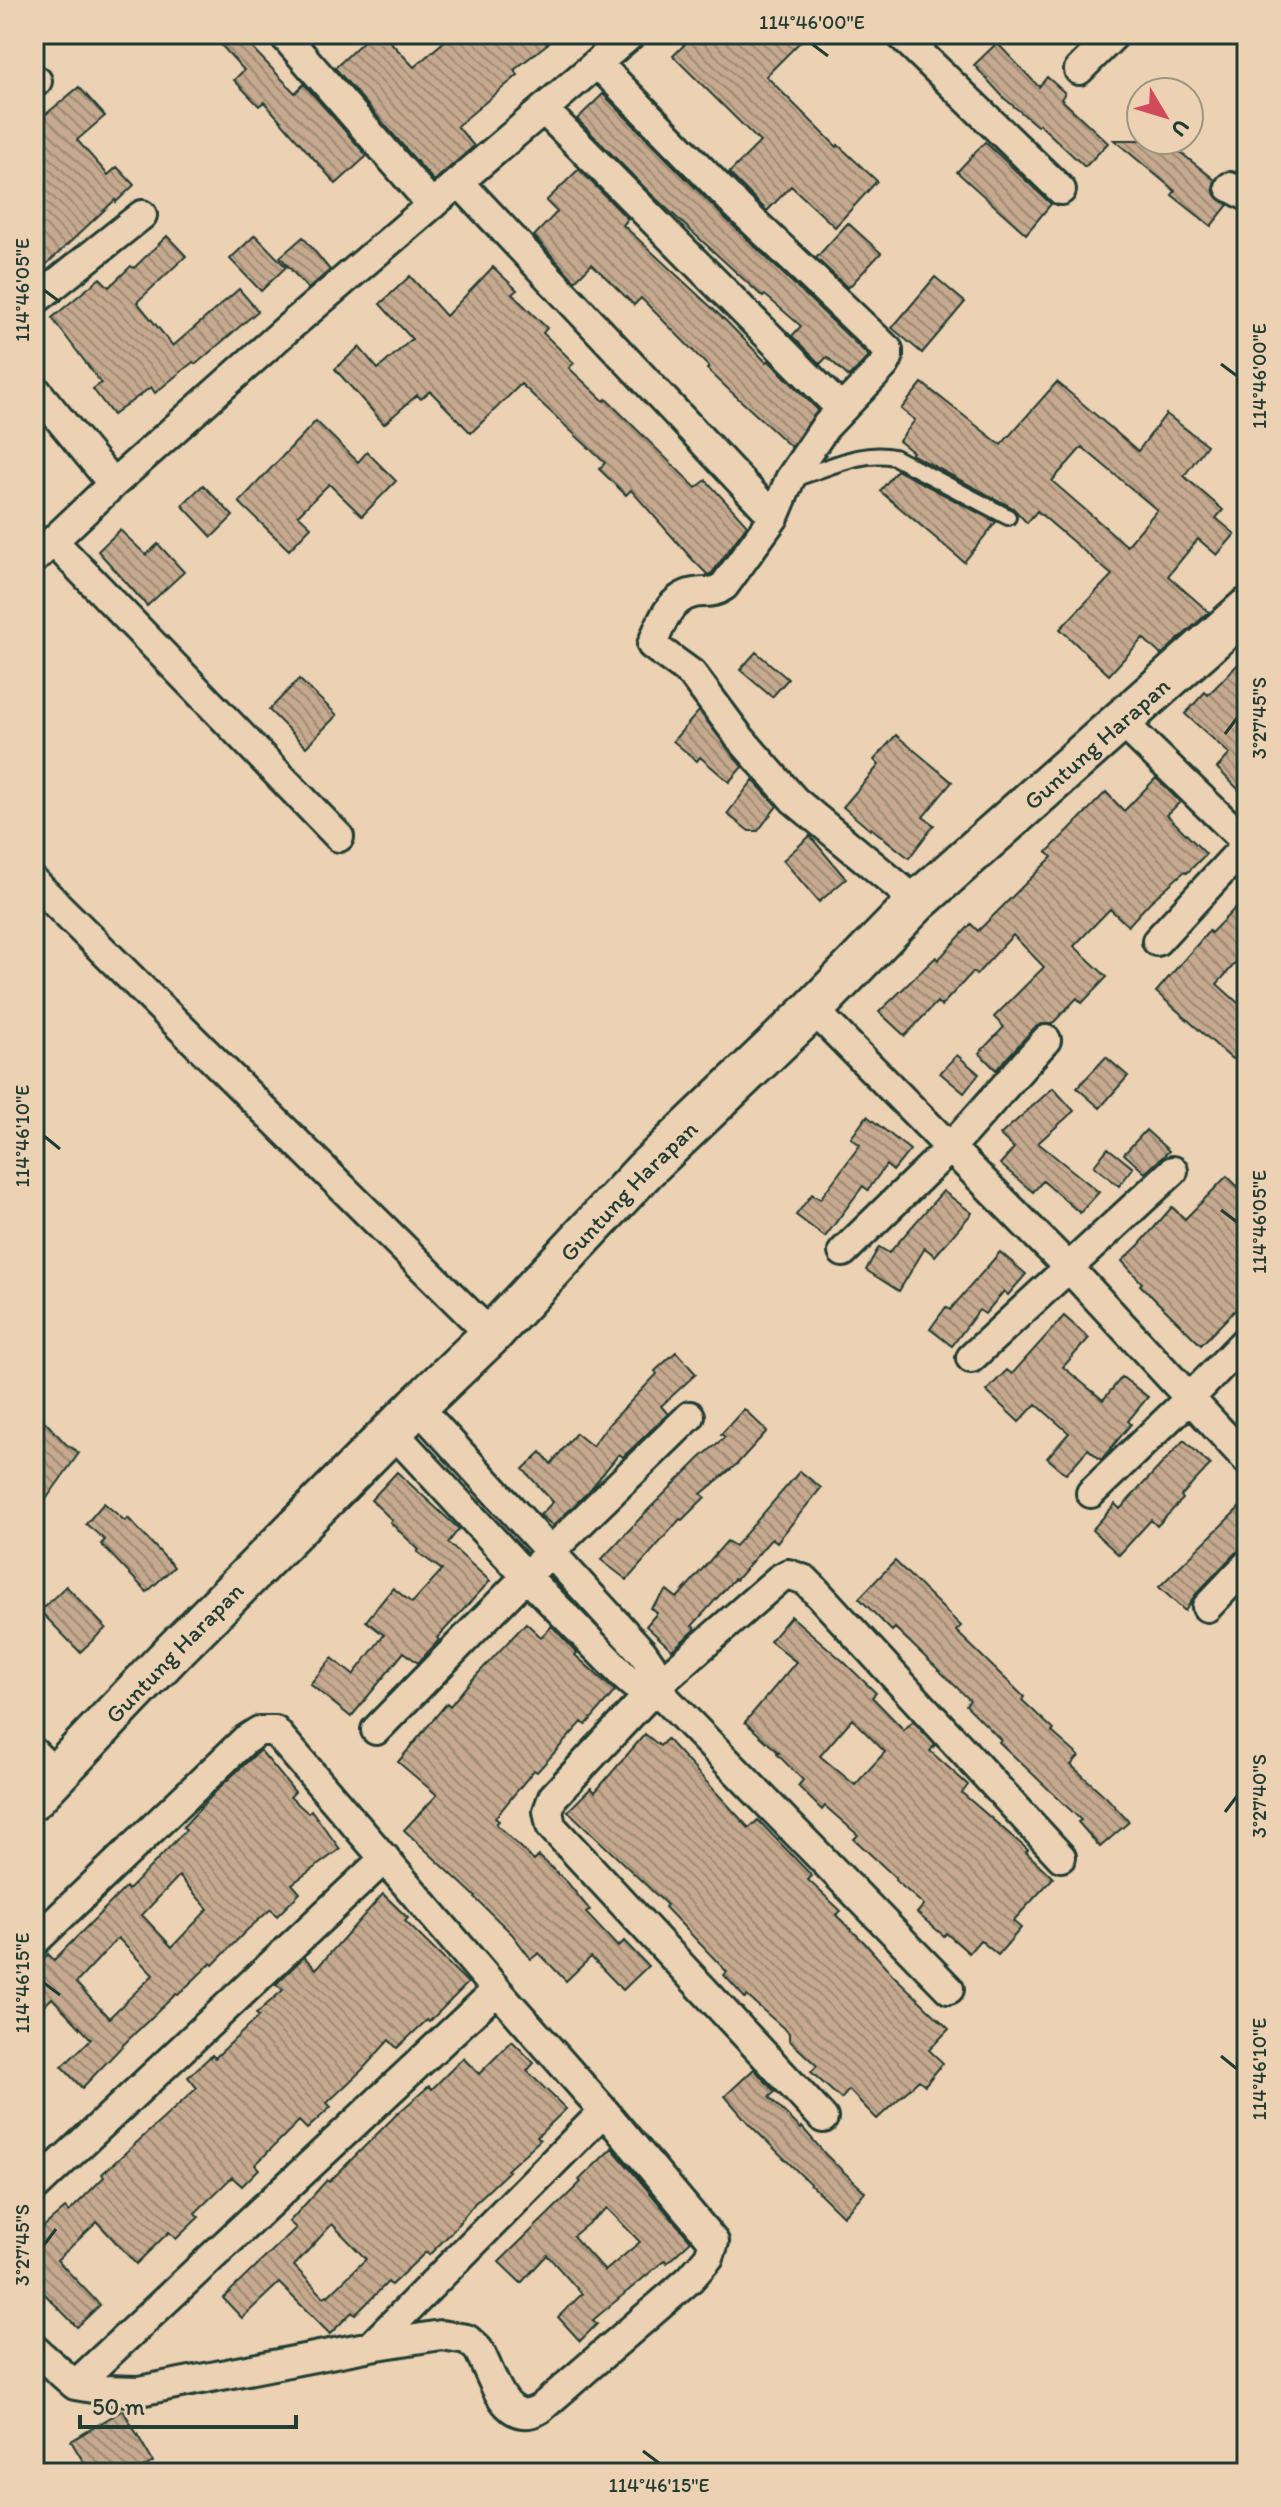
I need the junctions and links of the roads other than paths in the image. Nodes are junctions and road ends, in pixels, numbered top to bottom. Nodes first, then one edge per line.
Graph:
1 (283, 34) edge
2 (631, 34) edge
3 (900, 34) edge
4 (1115, 34) edge
5 (598, 64) junction
6 (1079, 70) dead end
7 (544, 110) junction
8 (459, 182) junction
9 (1061, 190) dead end
10 (432, 205) junction
11 (142, 215) dead end
12 (34, 301) edge
13 (34, 388) edge
14 (841, 409) junction
15 (790, 479) junction
16 (113, 484) junction
17 (774, 517) junction
18 (1008, 517) dead end
19 (44, 550) edge
20 (1247, 609) edge
21 (1121, 721) junction
22 (339, 837) dead end
23 (1247, 843) edge
24 (34, 882) edge
25 (917, 902) junction
26 (1157, 941) dead end
27 (813, 1009) junction
28 (1046, 1040) dead end
29 (951, 1147) junction
30 (1173, 1171) dead end
31 (843, 1252) dead end
32 (1069, 1268) junction
33 (491, 1335) junction
34 (1247, 1339) edge
35 (971, 1358) dead end
36 (1189, 1399) junction
37 (690, 1416) dead end
38 (405, 1419) junction
39 (1247, 1460) edge
40 (1091, 1493) dead end
41 (550, 1552) junction
42 (1247, 1565) edge
43 (526, 1576) junction
44 (1207, 1607) dead end
45 (659, 1691) junction
46 (376, 1730) dead end
47 (41, 1776) edge
48 (1061, 1857) dead end
49 (385, 1858) junction
50 (34, 1942) edge
51 (949, 1989) dead end
52 (497, 1990) junction
53 (604, 2111) junction
54 (823, 2118) dead end
55 (34, 2188) edge
56 (371, 2346) junction
57 (34, 2349) edge
58 (75, 2385) junction

1 - 10 street
2 - 5 street
3 - 9 street
4 - 6 street
5 - 7 street
5 - 14 street
7 - 8 street
7 - 14 street
8 - 10 street
8 - 17 street
10 - 16 street
11 - 12 street
13 - 16 street
14 - 15 street
15 - 17 street
15 - 18 lane
16 - 19 street
17 - 25 street
19 - 22 street
20 - 21 street, Guntung Harapan
21 - 23 street
21 - 25 street, Guntung Harapan
23 - 26 street
24 - 33 street
25 - 27 street, Guntung Harapan
27 - 29 street
27 - 33 street, Guntung Harapan
28 - 29 street
29 - 31 street
29 - 32 street
30 - 32 street
32 - 35 street
32 - 36 street
33 - 38 street, Guntung Harapan
34 - 36 street
36 - 39 street
36 - 40 street
37 - 41 street
38 - 41 street
38 - 43 street
38 - 47 street, Guntung Harapan
41 - 43 street
41 - 45 street
42 - 44 street
43 - 45 street
43 - 46 street
45 - 48 street
45 - 51 street
45 - 54 street
49 - 50 street
49 - 52 street
49 - 55 street
52 - 53 street
52 - 58 street
53 - 56 street
53 - 56 street
56 - 58 street
57 - 58 street

